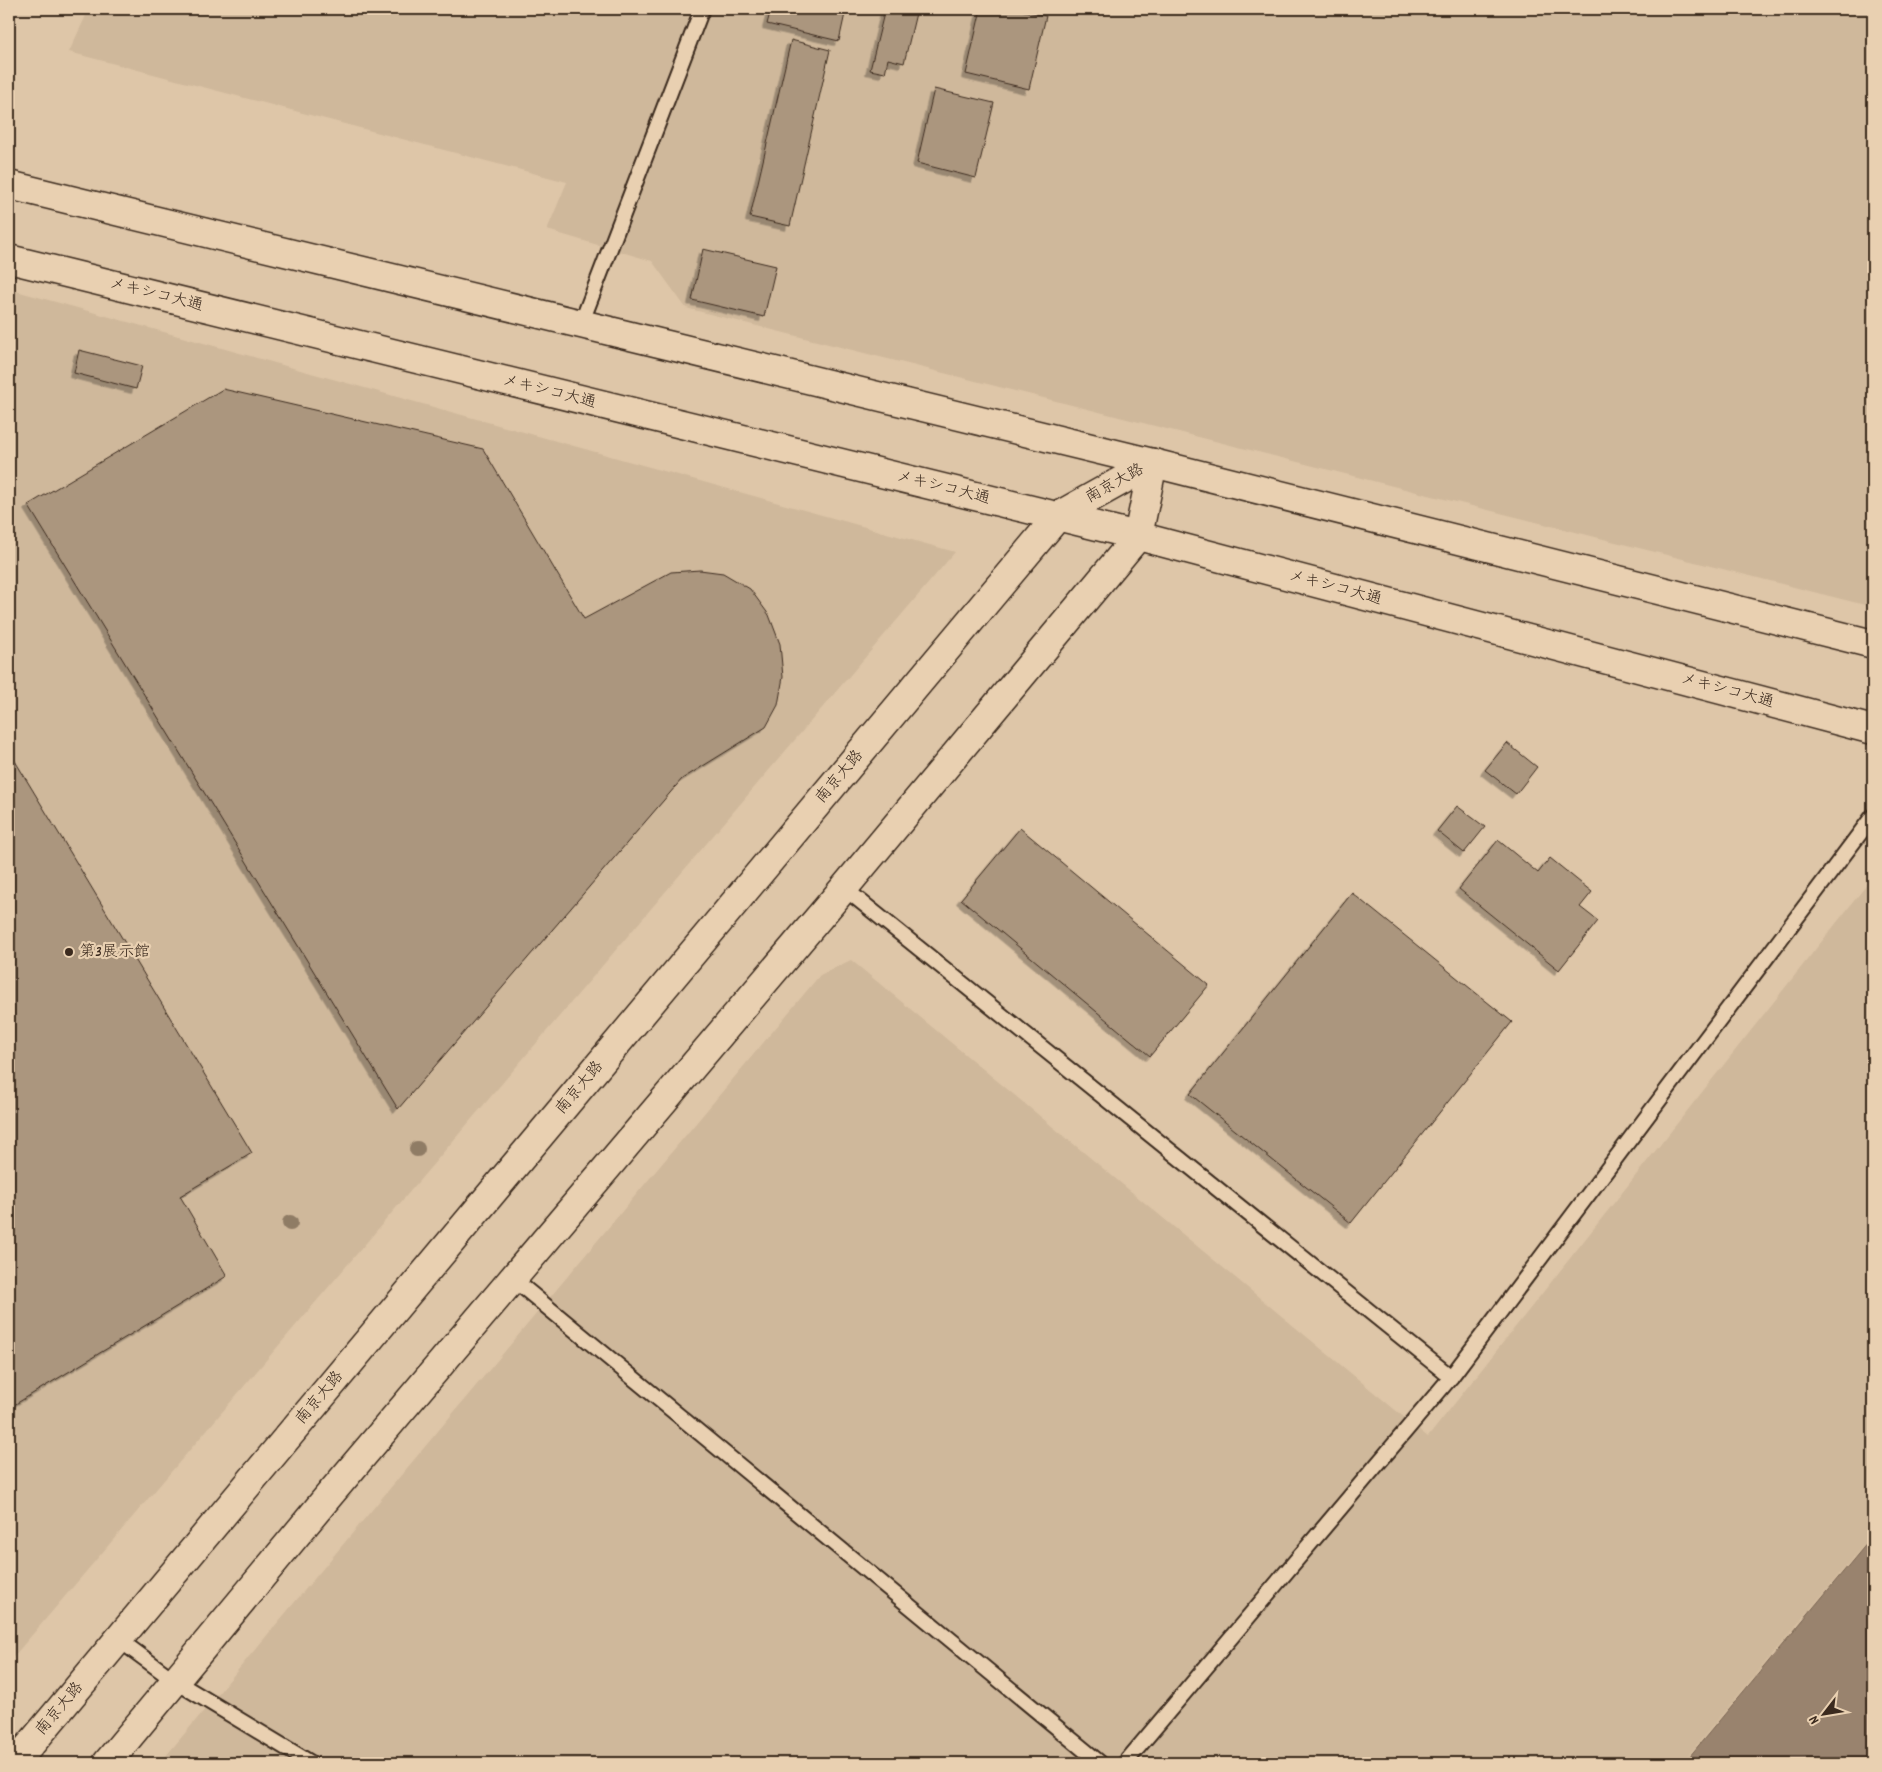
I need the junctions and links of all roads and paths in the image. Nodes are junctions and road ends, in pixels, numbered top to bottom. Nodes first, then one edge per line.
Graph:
1 (702, 9) edge
2 (9, 185) edge
3 (9, 259) edge
4 (581, 324) junction
5 (1153, 463) junction
6 (1058, 516) junction
7 (1138, 536) junction
8 (1873, 644) edge
9 (1873, 730) edge
10 (1873, 816) edge
11 (844, 888) junction
12 (512, 1278) junction
13 (1452, 1377) junction
14 (118, 1640) junction
15 (175, 1681) junction
16 (15, 1763) edge
17 (107, 1763) edge
18 (311, 1763) edge
19 (1100, 1763) edge
20 (1125, 1763) edge

1 - 4 lane
2 - 4 street
3 - 6 street, メキシコ大通
4 - 5 street
5 - 6 street, 南京大路
5 - 7 street, 南京大路
5 - 8 street
6 - 7 street, メキシコ大通
6 - 14 street, 南京大路
7 - 9 street, メキシコ大通
7 - 11 street, 南京大路
10 - 13 lane
11 - 12 street, 南京大路
11 - 13 lane
12 - 15 street, 南京大路
12 - 19 lane
13 - 20 lane
14 - 15 lane
14 - 16 street, 南京大路
15 - 17 street, 南京大路
15 - 18 lane

